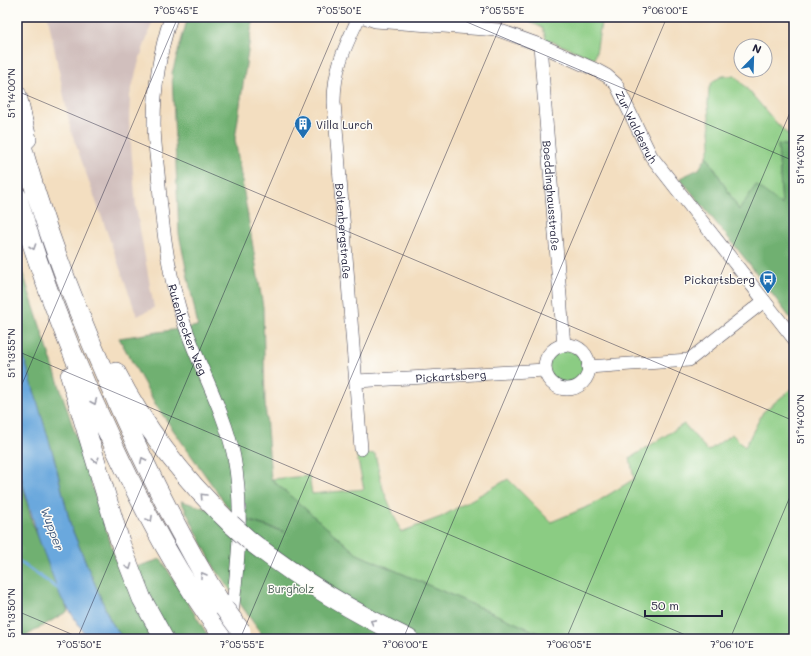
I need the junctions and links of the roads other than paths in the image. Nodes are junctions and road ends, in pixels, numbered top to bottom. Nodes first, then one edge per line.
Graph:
1 (172, 17) edge
2 (359, 17) edge
3 (364, 17) edge
4 (540, 45) junction
5 (17, 95) edge
6 (17, 127) edge
7 (17, 196) edge
8 (764, 301) junction
9 (56, 315) junction
10 (794, 339) edge
11 (564, 346) junction
12 (588, 367) junction
13 (545, 370) junction
14 (357, 381) junction
15 (362, 449) dead end
16 (233, 637) edge
17 (164, 639) edge
18 (408, 639) edge

1 - 16 street, Rutenbecker Weg
2 - 14 street, Boltenbergstraße
3 - 4 street, Zur Waldesruh
4 - 8 street, Zur Waldesruh
4 - 11 street, Boeddinghausstraße
18 -> 5 highway, bridge
16 -> 6 highway, bridge
7 -> 9 highway
8 - 10 street, Zur Waldesruh
8 - 12 street
9 -> 16 highway
9 -> 17 highway
11 - 12 street
11 - 13 street
12 - 13 street
13 - 14 street, Pickartsberg
14 - 15 street, Boltenbergstraße

